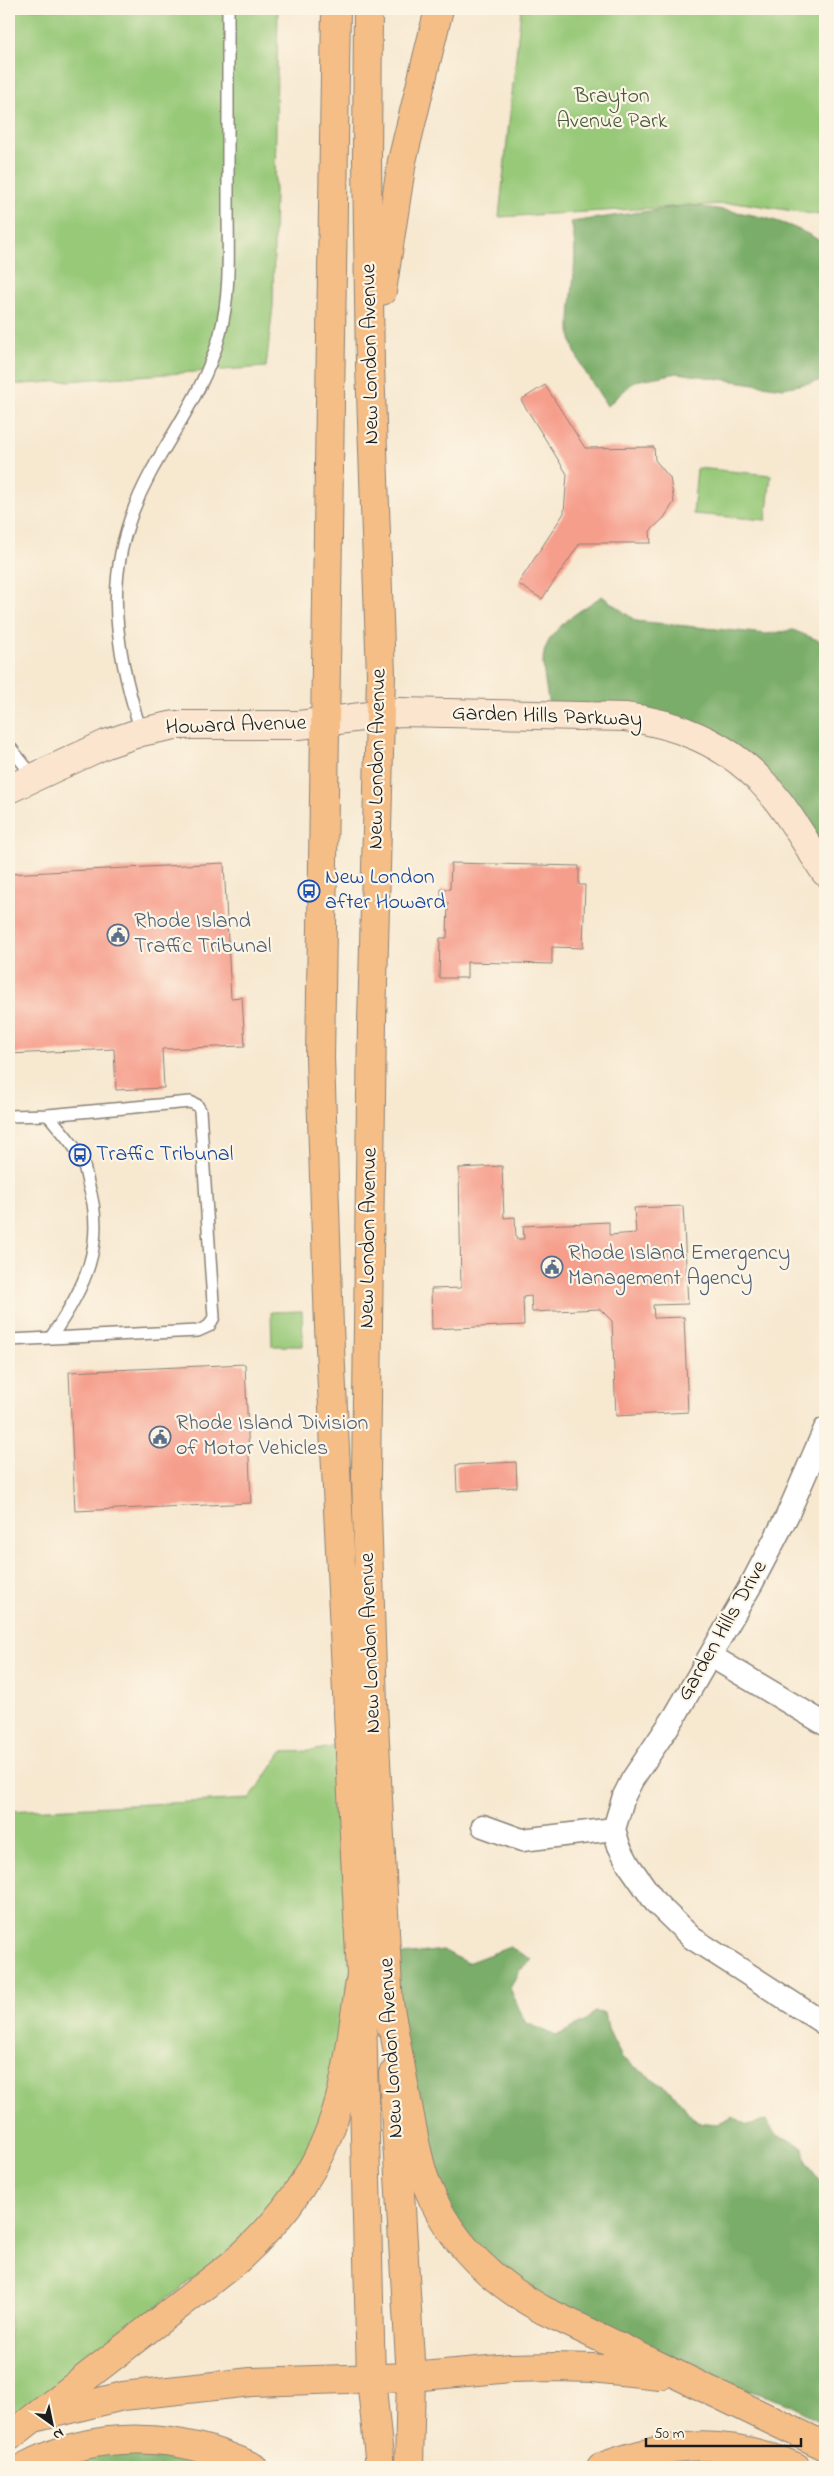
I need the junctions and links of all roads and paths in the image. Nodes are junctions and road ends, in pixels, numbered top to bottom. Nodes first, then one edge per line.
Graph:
1 (228, 9) edge
2 (336, 9) edge
3 (368, 9) edge
4 (439, 9) edge
5 (370, 366) junction
6 (379, 714) junction
7 (325, 722) junction
8 (141, 732) junction
9 (9, 746) edge
10 (16, 786) edge
11 (825, 872) edge
12 (48, 1115) junction
13 (9, 1116) edge
14 (51, 1337) junction
15 (9, 1340) edge
16 (825, 1429) edge
17 (820, 1455) edge
18 (711, 1656) junction
19 (825, 1724) edge
20 (483, 1826) dead end
21 (614, 1829) junction
22 (360, 1976) junction
23 (389, 2002) junction
24 (825, 2024) edge
25 (411, 2377) junction
26 (679, 2377) junction
27 (371, 2378) junction
28 (34, 2418) junction
29 (9, 2437) edge
30 (825, 2446) edge
31 (24, 2467) edge
32 (253, 2467) edge
33 (380, 2467) edge
34 (409, 2467) edge
35 (601, 2467) edge
36 (796, 2467) edge

1 - 8 lane
2 - 7 main road, New London Avenue
3 - 5 main road, New London Avenue
4 - 5 main road
5 - 6 main road, New London Avenue
6 - 7 street, Garden Hills Parkway
6 - 11 street, Garden Hills Parkway
6 - 23 main road, New London Avenue
7 - 8 street, Howard Avenue
7 - 22 main road, New London Avenue
8 - 10 street, Howard Avenue
9 - 10 lane
12 - 13 lane
12 - 14 lane
12 - 14 lane
14 - 15 lane
16 - 17 street, Garden Hills Drive
17 - 18 street, Garden Hills Drive
18 - 19 street
18 - 21 street, Garden Hills Drive
20 - 21 street
21 - 24 street
22 - 27 main road, New London Avenue
22 - 28 main road
23 - 25 main road, New London Avenue
23 - 26 main road
25 - 26 main road
25 - 27 main road
25 - 34 main road, New London Avenue
26 - 30 main road
27 - 28 main road
27 - 33 main road, New London Avenue
28 - 29 main road
31 - 32 main road
35 - 36 main road

